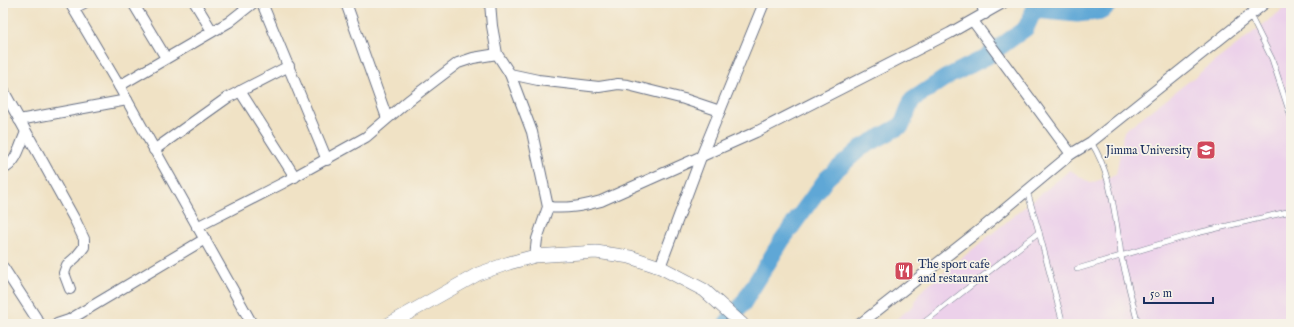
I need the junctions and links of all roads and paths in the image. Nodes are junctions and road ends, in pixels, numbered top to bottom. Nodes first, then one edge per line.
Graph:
1 (84, 3) edge
2 (133, 3) edge
3 (195, 3) edge
4 (253, 3) edge
5 (262, 3) edge
6 (346, 3) edge
7 (490, 3) edge
8 (981, 3) edge
9 (1003, 3) edge
10 (1265, 3) edge
11 (761, 4) edge
12 (72, 6) edge
13 (986, 14) junction
14 (1250, 15) junction
15 (973, 21) junction
16 (212, 31) junction
17 (497, 54) junction
18 (166, 58) junction
19 (289, 66) junction
20 (510, 74) junction
21 (119, 86) junction
22 (3, 90) edge
23 (240, 91) junction
24 (127, 100) junction
25 (720, 111) junction
26 (387, 118) junction
27 (1291, 118) edge
28 (19, 120) junction
29 (26, 132) junction
30 (1090, 142) junction
31 (154, 150) junction
32 (1071, 154) junction
33 (701, 157) junction
34 (326, 160) junction
35 (3, 169) edge
36 (295, 176) junction
37 (1027, 191) junction
38 (548, 207) junction
39 (1291, 211) edge
40 (198, 227) junction
41 (1039, 232) junction
42 (205, 239) junction
43 (535, 256) junction
44 (1121, 256) junction
45 (3, 267) edge
46 (660, 267) junction
47 (1077, 269) dead end
48 (70, 289) dead end
49 (40, 324) edge
50 (57, 324) edge
51 (252, 324) edge
52 (389, 324) edge
53 (742, 324) edge
54 (860, 324) edge
55 (922, 324) edge
56 (1063, 324) edge
57 (1138, 324) edge

1 - 12 street
2 - 18 street
3 - 16 street
4 - 16 street
5 - 19 street
6 - 26 street
7 - 17 street
8 - 13 street
9 - 13 street
10 - 14 street
11 - 25 street
12 - 21 street
13 - 15 street
14 - 27 lane
14 - 30 street
15 - 32 street
15 - 33 street
16 - 18 street
17 - 20 street
17 - 26 street
18 - 21 street
19 - 23 street
19 - 34 street
20 - 25 street
20 - 38 street
21 - 24 street
22 - 28 street
23 - 31 street
23 - 36 street
24 - 28 street
24 - 31 street
25 - 33 street
26 - 34 street
28 - 29 street
29 - 35 street
29 - 48 street
30 - 32 street
30 - 44 lane
31 - 40 street
32 - 37 street
33 - 38 street
33 - 46 street
34 - 36 street
36 - 40 street
37 - 41 lane
37 - 54 street
38 - 43 street
39 - 44 lane
40 - 42 street
41 - 55 lane
41 - 56 lane
42 - 50 street
42 - 51 street
43 - 46 street
43 - 52 street
44 - 47 lane
44 - 57 lane
45 - 49 street
46 - 53 street

